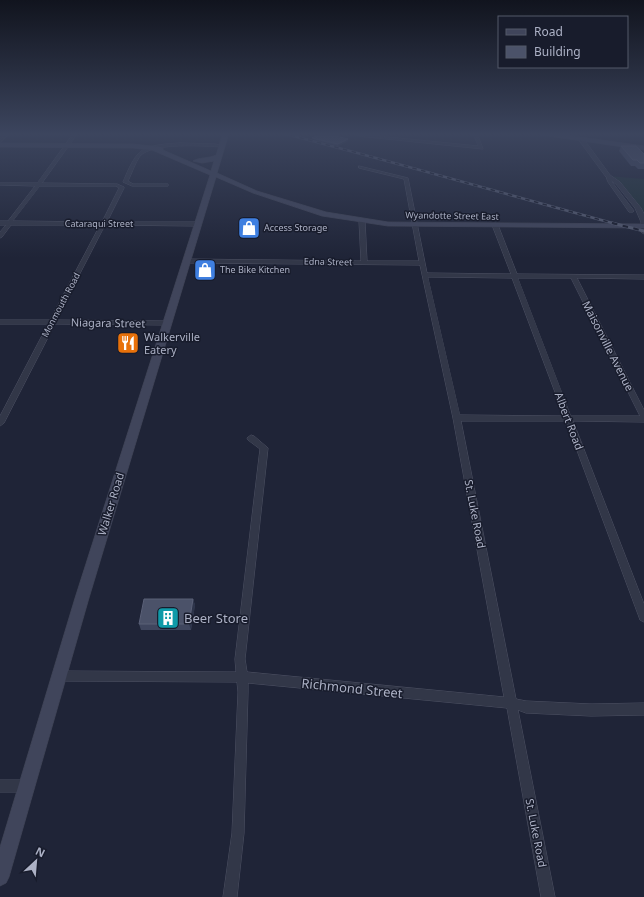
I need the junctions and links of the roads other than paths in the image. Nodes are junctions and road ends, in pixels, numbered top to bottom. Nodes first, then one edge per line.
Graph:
1 (45, 175) edge
2 (129, 175) edge
3 (213, 175) edge
4 (219, 175) edge
5 (222, 175) edge
6 (393, 175) edge
7 (608, 176) joint
8 (235, 183) junction
9 (0, 184) edge
10 (38, 184) junction
11 (124, 185) junction
12 (166, 185) dead end
13 (210, 187) junction
14 (264, 193) junction
15 (631, 211) dead end
16 (362, 221) junction
17 (0, 223) edge
18 (9, 224) junction
19 (104, 224) junction
20 (198, 224) junction
21 (416, 225) junction
22 (495, 225) junction
23 (644, 228) edge
24 (0, 236) edge
25 (186, 261) junction
26 (364, 262) junction
27 (422, 263) junction
28 (425, 275) junction
29 (514, 275) junction
30 (573, 276) junction
31 (644, 277) edge
32 (0, 322) edge
33 (52, 322) junction
34 (167, 323) junction
35 (457, 418) junction
36 (644, 418) edge
37 (568, 419) junction
38 (0, 423) edge
39 (251, 438) dead end
40 (644, 616) edge
41 (59, 676) junction
42 (242, 677) junction
43 (511, 703) junction
44 (644, 709) edge
45 (0, 786) edge
46 (27, 786) junction
47 (0, 877) edge
48 (230, 897) edge
49 (548, 897) edge

1 - 10 street
2 - 11 street, Monmouth Road
3 - 13 main road, Walker Road
4 - 8 main road, Wyandotte Street East
5 - 14 main road, Wyandotte Street East
6 - 21 street, St. Luke Road
7 - 15 street
7 - 23 street
8 - 13 main road
8 - 14 main road, Wyandotte Street East
9 - 10 street
10 - 11 street
10 - 18 street
11 - 12 street
11 - 19 street, Monmouth Road
13 - 20 main road, Walker Road
14 - 16 main road, Wyandotte Street East
16 - 21 main road, Wyandotte Street East
16 - 26 street
17 - 18 street, Cataraqui Street
18 - 19 street, Cataraqui Street
18 - 24 street
19 - 20 street, Cataraqui Street
19 - 33 street, Monmouth Road
20 - 25 main road, Walker Road
21 - 22 main road, Wyandotte Street East
21 - 27 street, St. Luke Road
22 - 23 main road, Wyandotte Street East
22 - 29 street, Albert Road
25 - 26 street, Edna Street
25 - 34 main road, Walker Road
26 - 27 street, Edna Street
27 - 28 street, St. Luke Road
28 - 29 street
28 - 35 street, St. Luke Road
29 - 30 street
29 - 37 street, Albert Road
30 - 31 street
30 - 36 street, Maisonville Avenue
32 - 33 street, Niagara Street
33 - 34 street, Niagara Street
33 - 38 street, Monmouth Road
34 - 41 main road, Walker Road
35 - 37 street
35 - 43 street, St. Luke Road
36 - 37 street
37 - 40 street, Albert Road
39 - 42 street
41 - 42 street, Richmond Street
41 - 46 main road, Walker Road
42 - 43 street, Richmond Street
42 - 48 street
43 - 44 street, Richmond Street
43 - 49 street, St. Luke Road
45 - 46 street
46 - 47 main road, Walker Road

